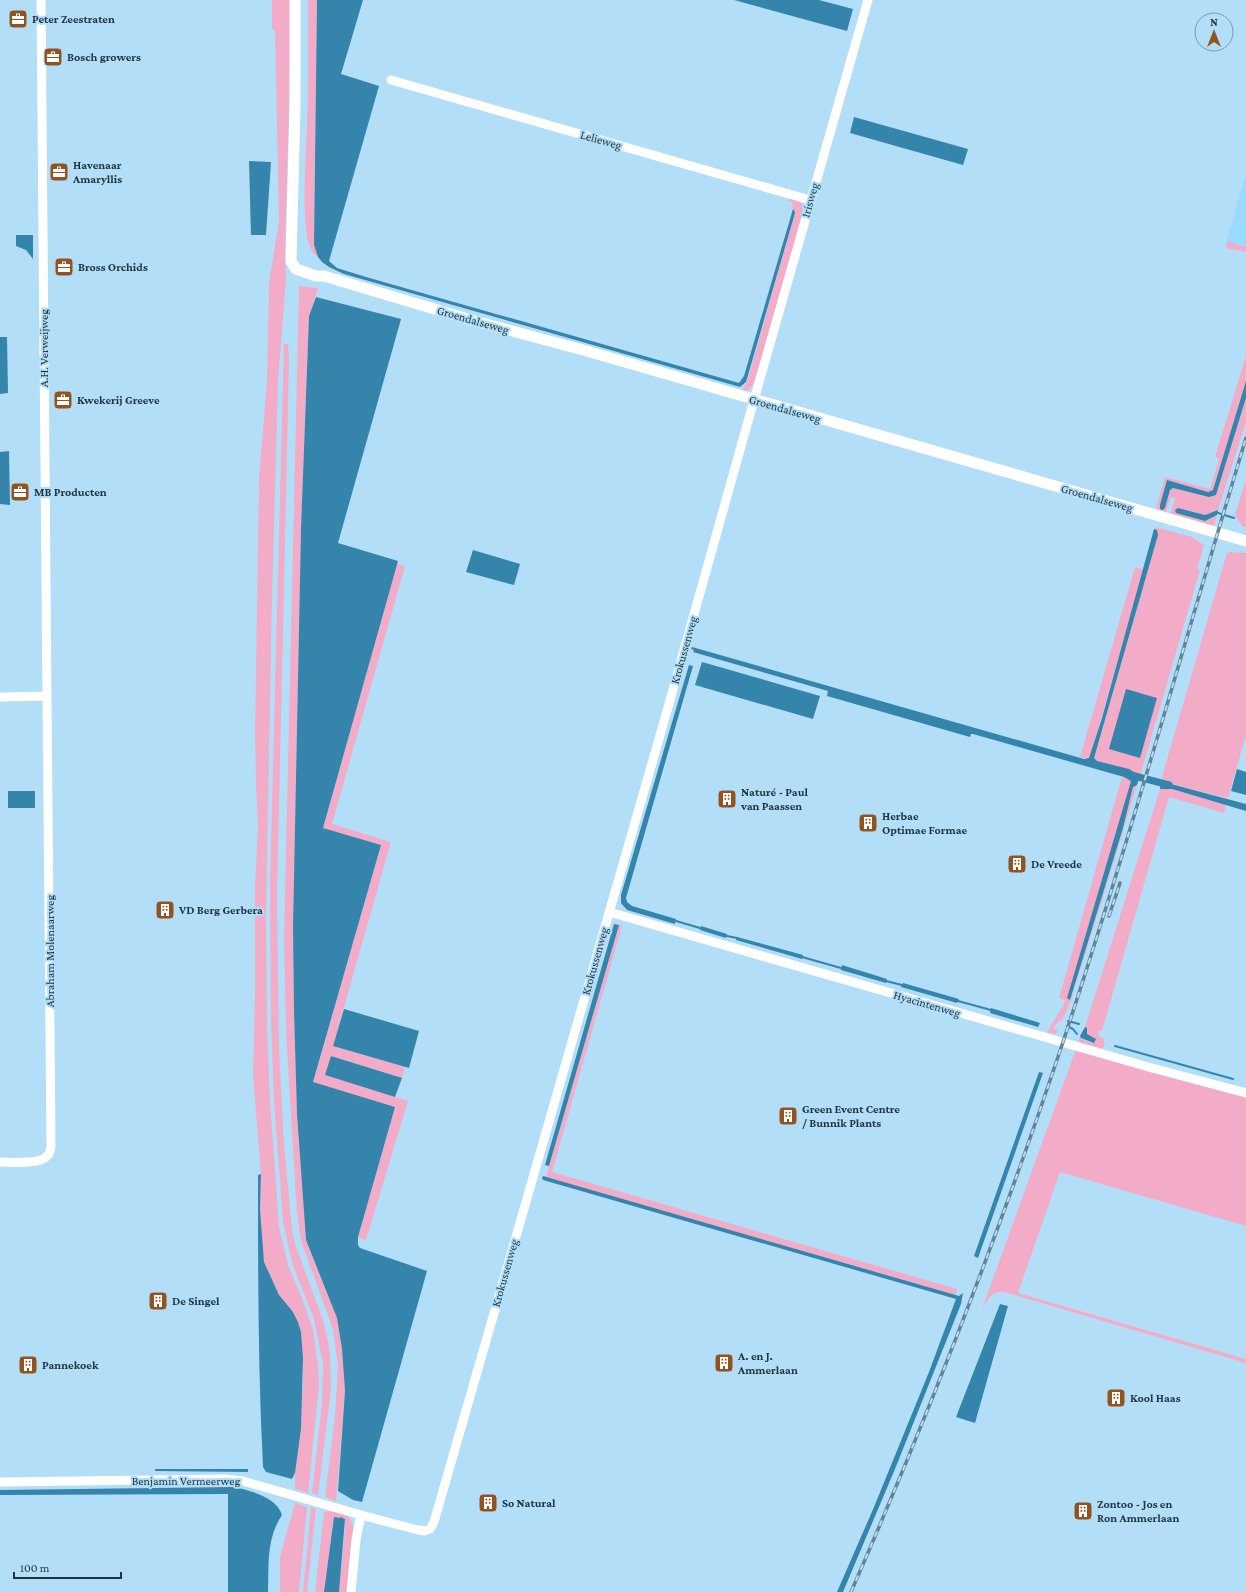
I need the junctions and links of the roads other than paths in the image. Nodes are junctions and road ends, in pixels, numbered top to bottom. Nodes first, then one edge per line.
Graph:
1 (41, 0) edge
2 (295, 0) edge
3 (868, 0) edge
4 (391, 80) dead end
5 (810, 200) junction
6 (293, 234) junction
7 (296, 253) junction
8 (296, 269) junction
9 (324, 276) junction
10 (754, 400) junction
11 (1246, 541) edge
12 (47, 696) junction
13 (0, 697) edge
14 (609, 912) junction
15 (1246, 1094) edge
16 (0, 1162) edge
17 (0, 1482) edge
18 (361, 1515) junction
19 (434, 1522) joint
20 (351, 1592) edge

1 - 12 street, A.H. Verweijweg
2 - 6 street
3 - 5 street, Irisweg
4 - 5 street, Lelieweg
5 - 10 street, Irisweg
6 - 7 street
6 - 8 street
7 - 8 street
7 - 9 street, Groendalseweg
8 - 9 street, Groendalseweg
9 - 10 street, Groendalseweg
10 - 11 street, Groendalseweg
10 - 14 street, Krokussenweg
12 - 13 street
12 - 16 street, Abraham Molenaarweg
14 - 15 street, Hyacintenweg
14 - 19 street, Krokussenweg
17 - 18 street, Benjamin Vermeerweg
18 - 19 street, Benjamin Vermeerweg
18 - 20 street

